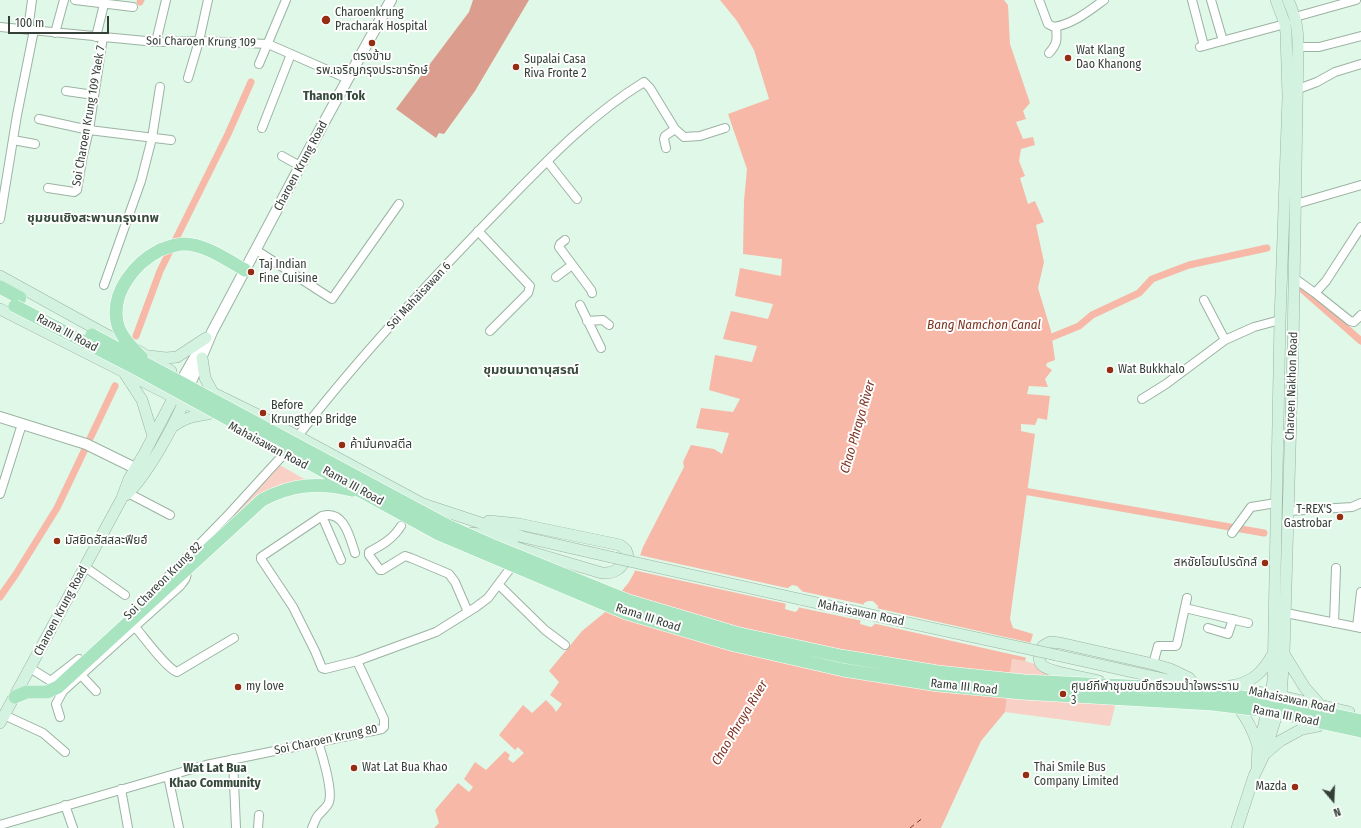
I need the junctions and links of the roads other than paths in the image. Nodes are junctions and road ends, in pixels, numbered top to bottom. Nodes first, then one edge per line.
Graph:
1 (32, 0) edge
2 (64, 0) edge
3 (75, 0) edge
4 (166, 0) edge
5 (208, 0) edge
6 (286, 0) edge
7 (391, 0) edge
8 (1039, 0) edge
9 (1192, 0) edge
10 (1211, 0) edge
11 (1276, 0) edge
12 (1288, 0) edge
13 (1356, 0) edge
14 (1100, 1) edge
15 (104, 2) edge
16 (121, 3) edge
17 (133, 7) dead end
18 (1295, 17) junction
19 (1285, 24) junction
20 (0, 27) edge
21 (1056, 27) junction
22 (31, 30) junction
23 (55, 33) junction
24 (1361, 36) edge
25 (100, 37) junction
26 (199, 41) junction
27 (1223, 41) junction
28 (156, 42) junction
29 (268, 44) junction
30 (1298, 47) junction
31 (1049, 53) dead end
32 (291, 54) junction
33 (259, 64) dead end
34 (1361, 64) edge
35 (188, 78) dead end
36 (348, 79) junction
37 (160, 87) dead end
38 (1298, 89) junction
39 (66, 91) dead end
40 (94, 94) junction
41 (39, 120) dead end
42 (262, 128) dead end
43 (725, 128) dead end
44 (675, 129) junction
45 (89, 130) junction
46 (152, 138) junction
47 (13, 140) junction
48 (171, 140) dead end
49 (35, 144) dead end
50 (666, 148) dead end
51 (282, 156) dead end
52 (547, 161) junction
53 (300, 166) junction
54 (1361, 185) edge
55 (48, 188) dead end
56 (577, 199) dead end
57 (399, 204) dead end
58 (1296, 204) junction
59 (0, 219) edge
60 (1361, 227) edge
61 (478, 231) junction
62 (564, 240) dead end
63 (256, 250) junction
64 (572, 265) junction
65 (244, 270) junction
66 (0, 276) edge
67 (556, 277) dead end
68 (1294, 278) junction
69 (104, 285) dead end
70 (0, 287) edge
71 (592, 293) dead end
72 (1316, 293) junction
73 (0, 297) edge
74 (1204, 300) dead end
75 (18, 302) junction
76 (580, 305) dead end
77 (0, 309) edge
78 (1361, 315) edge
79 (1294, 318) junction
80 (1280, 320) junction
81 (587, 321) junction
82 (610, 325) dead end
83 (490, 331) dead end
84 (107, 335) junction
85 (209, 335) junction
86 (1225, 340) junction
87 (601, 348) dead end
88 (92, 356) junction
89 (147, 356) junction
90 (202, 358) junction
91 (157, 370) junction
92 (123, 371) junction
93 (187, 380) junction
94 (213, 393) junction
95 (1142, 399) dead end
96 (179, 400) junction
97 (208, 414) junction
98 (0, 417) edge
99 (22, 424) junction
100 (171, 428) junction
101 (153, 436) junction
102 (298, 436) junction
103 (283, 455) junction
104 (135, 468) junction
105 (0, 494) edge
106 (369, 495) junction
107 (125, 496) junction
108 (1276, 503) junction
109 (1361, 503) edge
110 (1289, 511) junction
111 (170, 515) dead end
112 (322, 516) junction
113 (477, 522) junction
114 (401, 526) dead end
115 (1232, 532) dead end
116 (481, 535) junction
117 (523, 537) junction
118 (524, 550) junction
119 (355, 553) dead end
120 (341, 560) dead end
121 (182, 563) junction
122 (85, 567) junction
123 (1336, 568) dead end
124 (498, 586) junction
125 (1361, 592) edge
126 (125, 595) dead end
127 (1187, 598) dead end
128 (1185, 608) junction
129 (468, 612) junction
130 (1286, 613) junction
131 (1233, 619) junction
132 (1248, 623) dead end
133 (1334, 623) junction
134 (136, 627) junction
135 (1359, 627) edge
136 (1208, 628) dead end
137 (234, 638) dead end
138 (565, 645) dead end
139 (1279, 653) junction
140 (357, 661) junction
141 (1153, 664) junction
142 (30, 668) junction
143 (81, 675) junction
144 (1198, 687) junction
145 (1227, 687) junction
146 (96, 691) dead end
147 (1276, 695) junction
148 (15, 697) junction
149 (1220, 698) junction
150 (1237, 706) junction
151 (1320, 706) junction
152 (1361, 714) edge
153 (1272, 716) junction
154 (60, 717) dead end
155 (2, 719) edge
156 (1361, 721) edge
157 (1318, 726) junction
158 (1361, 731) edge
159 (1361, 735) edge
160 (318, 742) junction
161 (1262, 750) junction
162 (65, 752) dead end
163 (233, 759) junction
164 (168, 776) junction
165 (121, 789) junction
166 (65, 805) junction
167 (259, 815) dead end
168 (0, 825) edge
169 (72, 828) edge
170 (128, 828) edge
171 (179, 828) edge
172 (236, 828) edge
173 (258, 828) edge
174 (312, 828) edge
175 (1237, 828) edge

1 - 22 street
2 - 23 street
3 - 15 street
4 - 28 street
5 - 26 street
6 - 29 street
7 - 36 street, Charoen Krung Road
8 - 21 street
9 - 27 street
10 - 27 street
11 - 19 main road, Charoen Nakhon Road
12 - 18 main road, Charoen Nakhon Road
13 - 18 street
14 - 21 street
15 - 16 street
15 - 25 street, Soi Charoen Krung 109 Yaek 7
16 - 17 street
18 - 30 main road, Charoen Nakhon Road
19 - 27 street
19 - 80 main road, Charoen Nakhon Road
20 - 22 street, Soi Charoen Krung 109
21 - 31 street
22 - 23 street, Soi Charoen Krung 109
22 - 47 street
23 - 25 street, Soi Charoen Krung 109
24 - 30 street
25 - 28 street, Soi Charoen Krung 109
25 - 40 street, Soi Charoen Krung 109 Yaek 7
26 - 28 street, Soi Charoen Krung 109
26 - 29 street, Soi Charoen Krung 109
26 - 35 street
29 - 32 street, Soi Charoen Krung 109
29 - 33 street
30 - 38 main road, Charoen Nakhon Road
32 - 36 street, Soi Charoen Krung 109
32 - 42 street
34 - 38 street
36 - 53 street, Charoen Krung Road
37 - 46 street
38 - 58 main road, Charoen Nakhon Road
39 - 40 street
40 - 45 street, Soi Charoen Krung 109 Yaek 7
41 - 45 street
43 - 44 street
44 - 50 street
44 - 52 street, Soi Mahaisawan 6
45 - 46 street
45 - 55 street, Soi Charoen Krung 109 Yaek 7
46 - 48 street
46 - 69 street
47 - 49 street
47 - 59 street
51 - 53 street
52 - 56 street
52 - 61 street, Soi Mahaisawan 6
53 - 63 street, Charoen Krung Road
54 - 58 street
57 - 63 street
58 - 68 main road, Charoen Nakhon Road
60 - 72 street
61 - 83 street
61 - 102 street, Soi Mahaisawan 6
62 - 64 street
63 - 65 street, Charoen Krung Road
64 - 67 street
64 - 71 street
65 - 85 street, Charoen Krung Road
65 - 91 main road, bridge
66 - 84 main road, Rama III Road
68 - 72 street
68 - 79 main road, Charoen Nakhon Road
70 - 75 main road, Rama III Road
72 - 78 street
73 - 75 main road, Rama III Road
74 - 86 street
75 - 91 main road, Rama III Road, bridge
75 - 106 main road, Rama III Road, bridge
76 - 81 street
77 - 88 main road, Rama III Road
79 - 80 main road
79 - 110 main road, Charoen Nakhon Road
80 - 86 street
80 - 108 main road, Charoen Nakhon Road
81 - 82 street
81 - 87 street
84 - 88 main road
84 - 89 main road, Rama III Road
85 - 89 main road
85 - 90 street, Charoen Krung Road
85 - 93 street, Charoen Krung Road
86 - 95 street
88 - 92 main road, Rama III Road
89 - 93 main road, Rama III Road
90 - 93 street, Charoen Krung Road
90 - 94 main road
91 - 156 main road, Rama III Road, bridge
92 - 96 main road, Rama III Road
92 - 101 main road
93 - 94 main road, Mahaisawan Road
93 - 96 main road, Charoen Krung Road
94 - 102 main road, Mahaisawan Road
96 - 97 main road, Mahaisawan Road
96 - 100 main road, Charoen Krung Road
96 - 101 main road, Charoen Krung Road
97 - 100 main road
97 - 103 main road, Mahaisawan Road
98 - 99 street
99 - 104 street
99 - 105 street
100 - 107 main road, Charoen Krung Road
101 - 104 main road, Charoen Krung Road
102 - 113 main road, Mahaisawan Road
103 - 116 main road, Mahaisawan Road
103 - 121 street, Soi Chareon Krung 82
104 - 107 main road, Charoen Krung Road
106 - 148 main road, bridge
106 - 158 main road, Rama III Road, bridge
107 - 111 street
107 - 122 main road, Charoen Krung Road
108 - 115 street
108 - 139 main road, Charoen Nakhon Road
109 - 110 street
110 - 130 main road, Charoen Nakhon Road
112 - 119 street
112 - 120 street
112 - 140 street
113 - 117 main road, Mahaisawan Road
113 - 118 main road
114 - 129 street
116 - 117 main road, Mahaisawan Road
116 - 118 main road
117 - 144 main road, Mahaisawan Road, bridge
118 - 124 street
121 - 134 street
121 - 142 street, Soi Chareon Krung 82
122 - 126 street
122 - 142 main road, Charoen Krung Road
123 - 133 street
124 - 129 street
124 - 138 street
125 - 135 street
127 - 128 street
128 - 131 street
128 - 141 street
129 - 140 street
130 - 133 street
130 - 139 main road, Charoen Nakhon Road
131 - 132 street
131 - 136 street
133 - 135 street
134 - 137 street
134 - 143 street
139 - 145 main road
139 - 147 main road, Charoen Nakhon Road
139 - 151 main road
140 - 160 street, Soi Charoen Krung 80
141 - 144 main road
141 - 149 main road
142 - 148 main road, Charoen Krung Road
143 - 146 street
143 - 154 street
144 - 145 main road, Mahaisawan Road
144 - 149 main road, Mahaisawan Road
145 - 147 main road, Mahaisawan Road
147 - 151 main road, Mahaisawan Road
147 - 153 main road, Charoen Nakhon Road
148 - 155 main road, Charoen Krung Road
149 - 150 main road, Mahaisawan Road
150 - 153 main road, Mahaisawan Road
150 - 161 main road
151 - 152 main road, Mahaisawan Road
153 - 157 main road, Mahaisawan Road
153 - 161 main road, Charoen Nakhon Road
155 - 162 street
157 - 159 main road, Mahaisawan Road
157 - 161 main road
160 - 163 street, Soi Charoen Krung 80
160 - 174 street
161 - 175 main road, Charoen Nakhon Road
163 - 164 street, Soi Charoen Krung 80
163 - 172 street
164 - 165 street, Soi Charoen Krung 80
164 - 171 street
165 - 166 street, Soi Charoen Krung 80
165 - 170 street
166 - 168 street, Soi Charoen Krung 80
166 - 169 street
167 - 173 street

